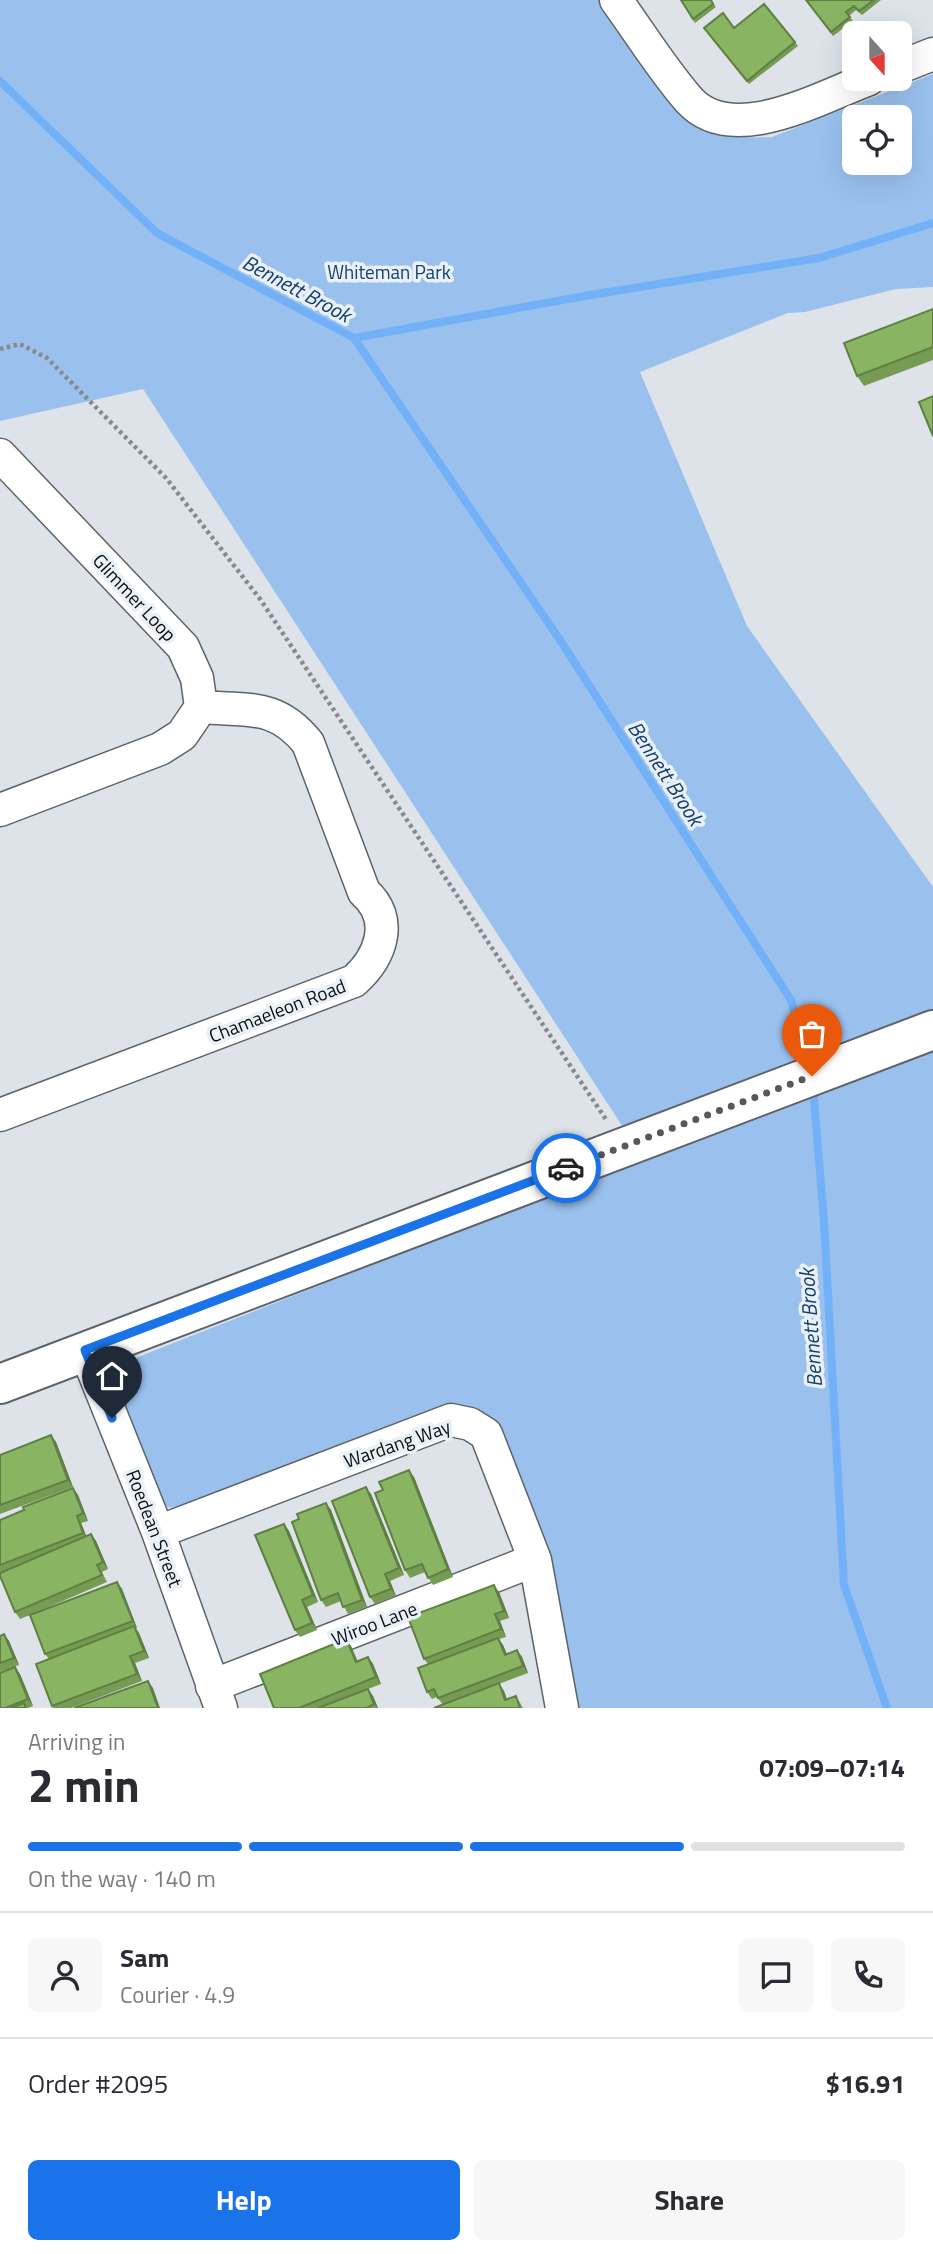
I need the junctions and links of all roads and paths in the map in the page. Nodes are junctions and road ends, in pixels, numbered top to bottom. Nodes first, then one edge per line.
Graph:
1 (616, 0) edge
2 (933, 54) edge
3 (912, 62) edge
4 (842, 89) edge
5 (0, 349) edge
6 (0, 456) edge
7 (201, 707) junction
8 (0, 810) edge
9 (933, 1030) edge
10 (0, 1115) edge
11 (611, 1128) dead end
12 (85, 1350) junction
13 (0, 1384) edge
14 (158, 1532) junction
15 (535, 1560) junction
16 (217, 1697) edge
17 (562, 1708) edge

1 - 4 street
2 - 3 street
5 - 11 path
6 - 7 street, Glimmer Loop
7 - 8 street
7 - 10 street, Chamaeleon Road
9 - 12 main road
12 - 13 main road
12 - 14 street, Roedean Street
14 - 15 street, Wardang Way
14 - 16 street, Roedean Street
15 - 16 street, Wiroo Lane
15 - 17 street, Wardang Way

